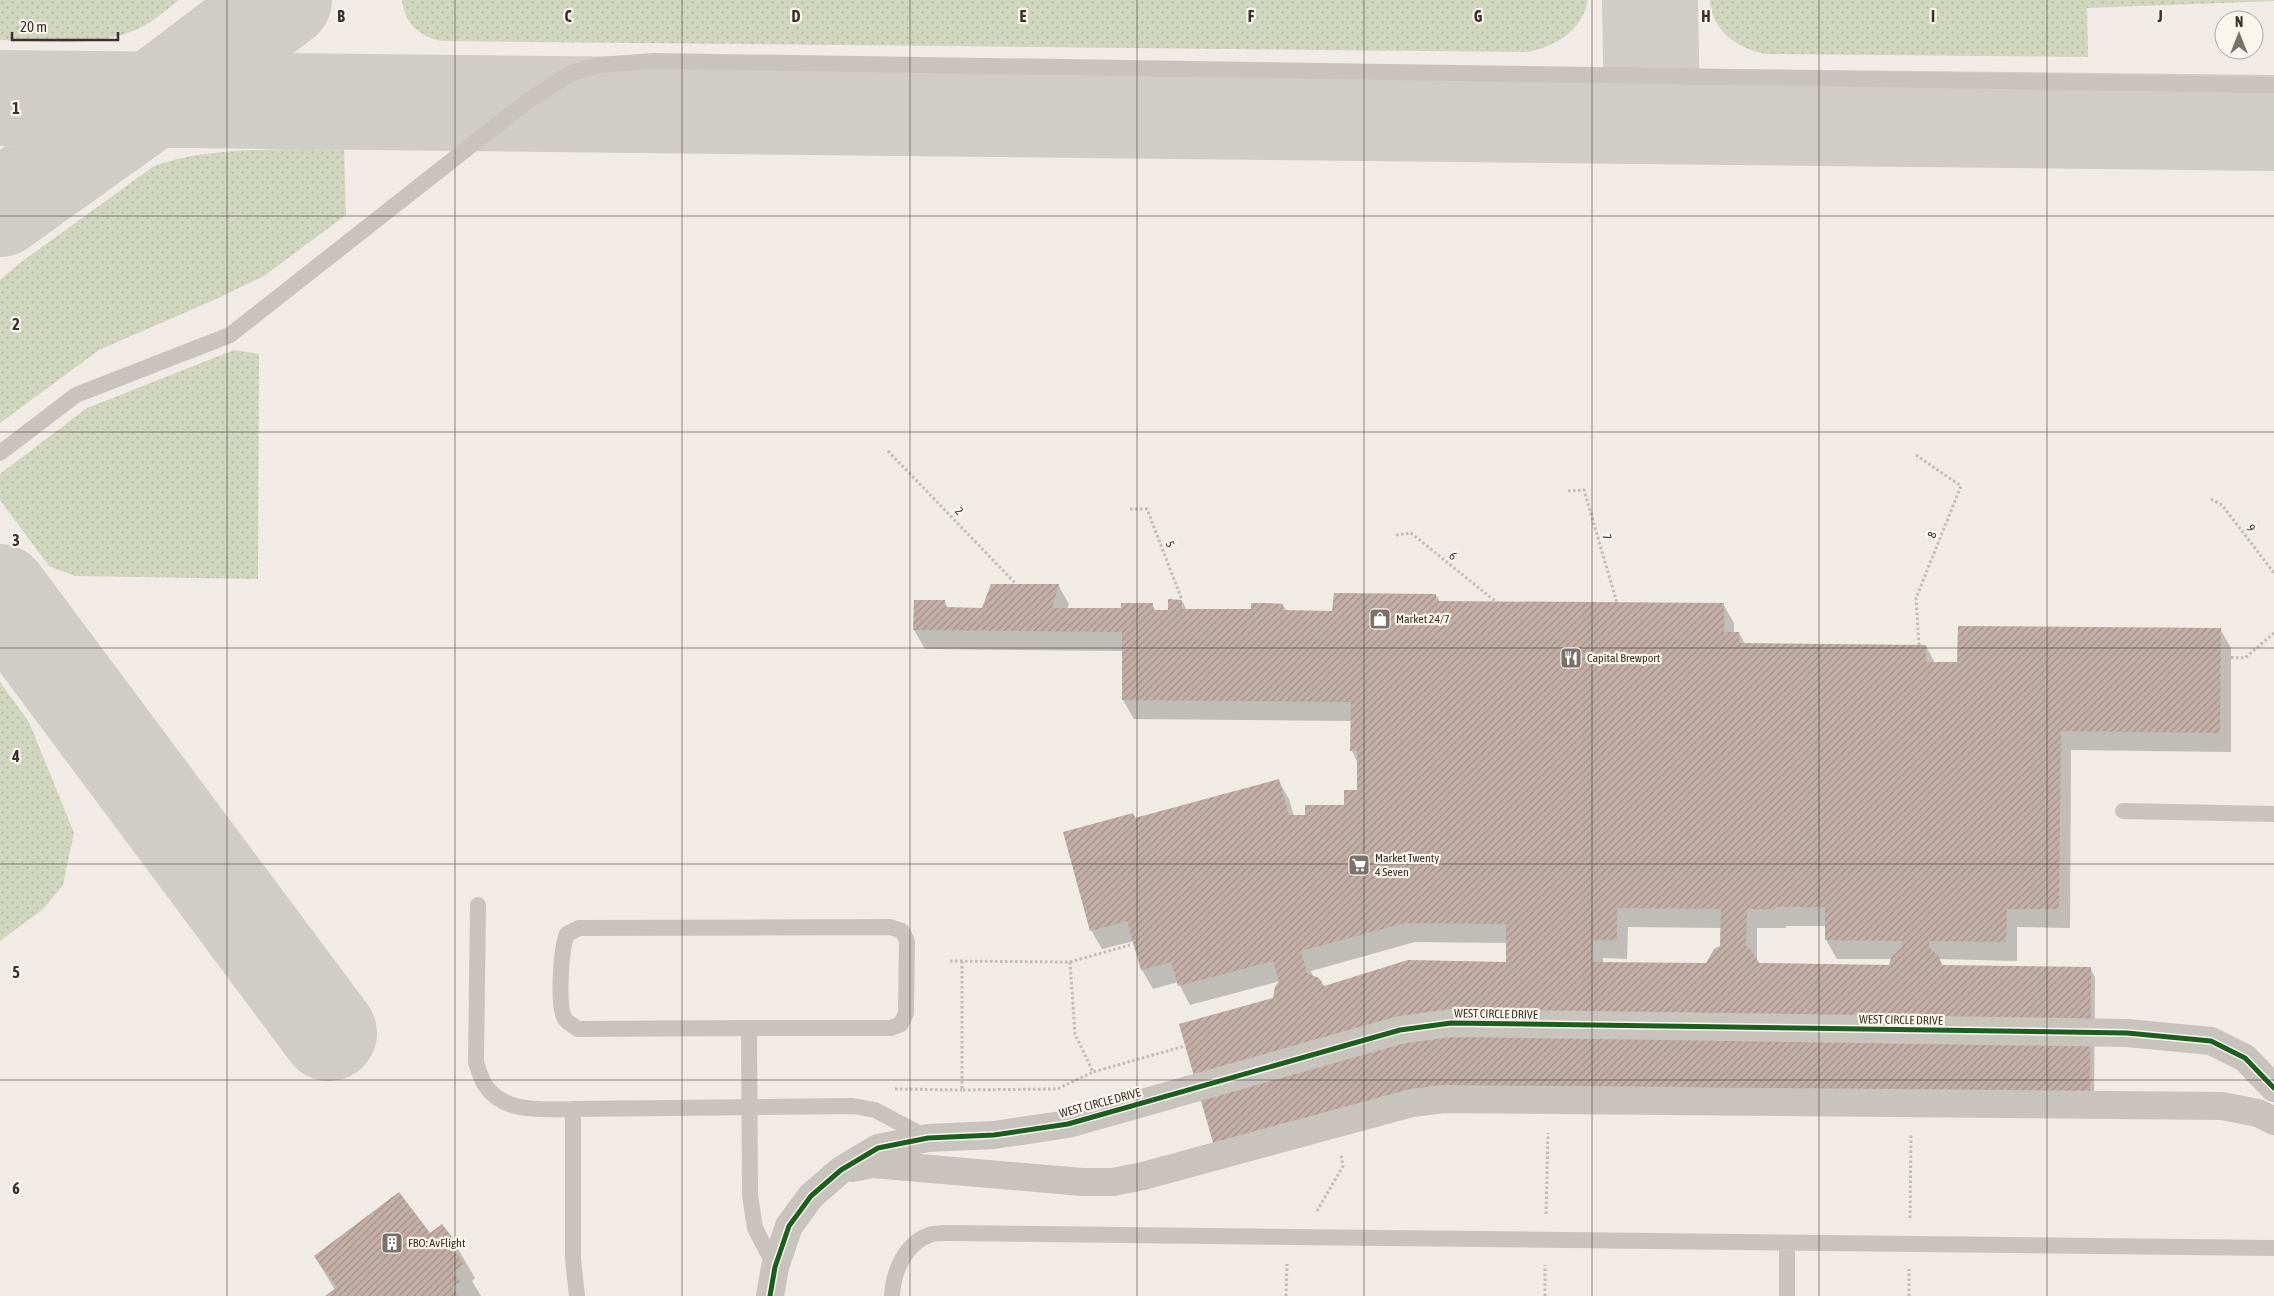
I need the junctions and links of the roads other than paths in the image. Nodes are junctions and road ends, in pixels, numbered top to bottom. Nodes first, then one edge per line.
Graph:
1 (2274, 84) edge
2 (0, 453) edge
3 (2123, 811) dead end
4 (2274, 814) edge
5 (478, 905) dead end
6 (749, 1028) junction
7 (2274, 1088) edge
8 (749, 1106) junction
9 (573, 1109) junction
10 (2274, 1120) edge
11 (928, 1138) junction
12 (842, 1170) junction
13 (1787, 1243) junction
14 (2274, 1248) edge
15 (776, 1266) junction
16 (577, 1296) edge
17 (770, 1296) edge
18 (892, 1296) edge
19 (1787, 1296) edge

1 - 2 lane
3 - 4 lane
5 - 9 lane
6 - 6 lane
6 - 8 lane
7 - 11 street, WEST CIRCLE DRIVE
8 - 9 lane
8 - 11 lane
8 - 15 lane
9 - 16 lane
10 - 12 street
11 - 12 street, WEST CIRCLE DRIVE
12 - 15 street, WEST CIRCLE DRIVE
13 - 14 lane
13 - 18 lane
13 - 19 lane
15 - 17 street, WEST CIRCLE DRIVE

